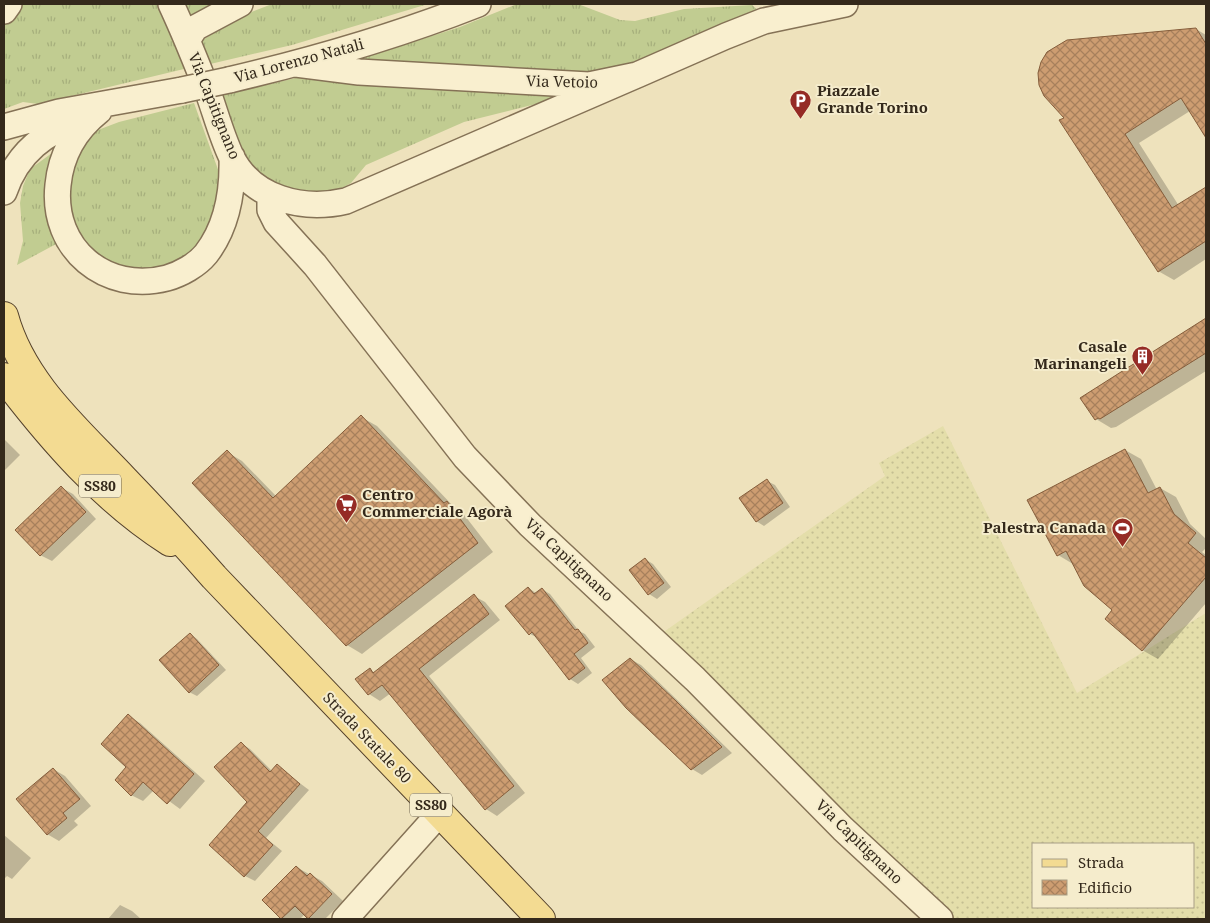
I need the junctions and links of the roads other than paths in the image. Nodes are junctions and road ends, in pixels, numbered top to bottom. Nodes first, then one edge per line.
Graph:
1 (10, 4) edge
2 (171, 4) edge
3 (240, 4) edge
4 (478, 4) edge
5 (845, 4) edge
6 (4, 11) edge
7 (188, 39) junction
8 (296, 64) junction
9 (637, 75) junction
10 (107, 107) junction
11 (4, 127) edge
12 (232, 157) junction
13 (4, 192) edge
14 (270, 195) junction
15 (4, 316) edge
16 (4, 377) edge
17 (214, 577) junction
18 (439, 814) junction
19 (345, 919) edge
20 (541, 919) edge
21 (940, 919) edge

1 - 6 street
2 - 7 street, Via Capitignano
3 - 7 street
4 - 8 street, Via Lorenzo Natali
5 - 9 street, Via Vetoio
7 - 12 street, Via Capitignano
8 - 9 street, Via Vetoio
8 - 10 street, Via Lorenzo Natali, bridge
9 - 14 street
10 - 11 street, Via Lorenzo Natali
10 - 12 street
10 - 13 street, Via Lorenzo Natali
12 - 14 street, Via Capitignano
14 - 21 street, Via Capitignano
15 - 17 main road, Strada Statale 80 / SS80
16 - 17 main road, Strada Statale 80 / SS80
17 - 18 main road, Strada Statale 80 / SS80
18 - 19 street
18 - 20 main road, Strada Statale 80 / SS80

